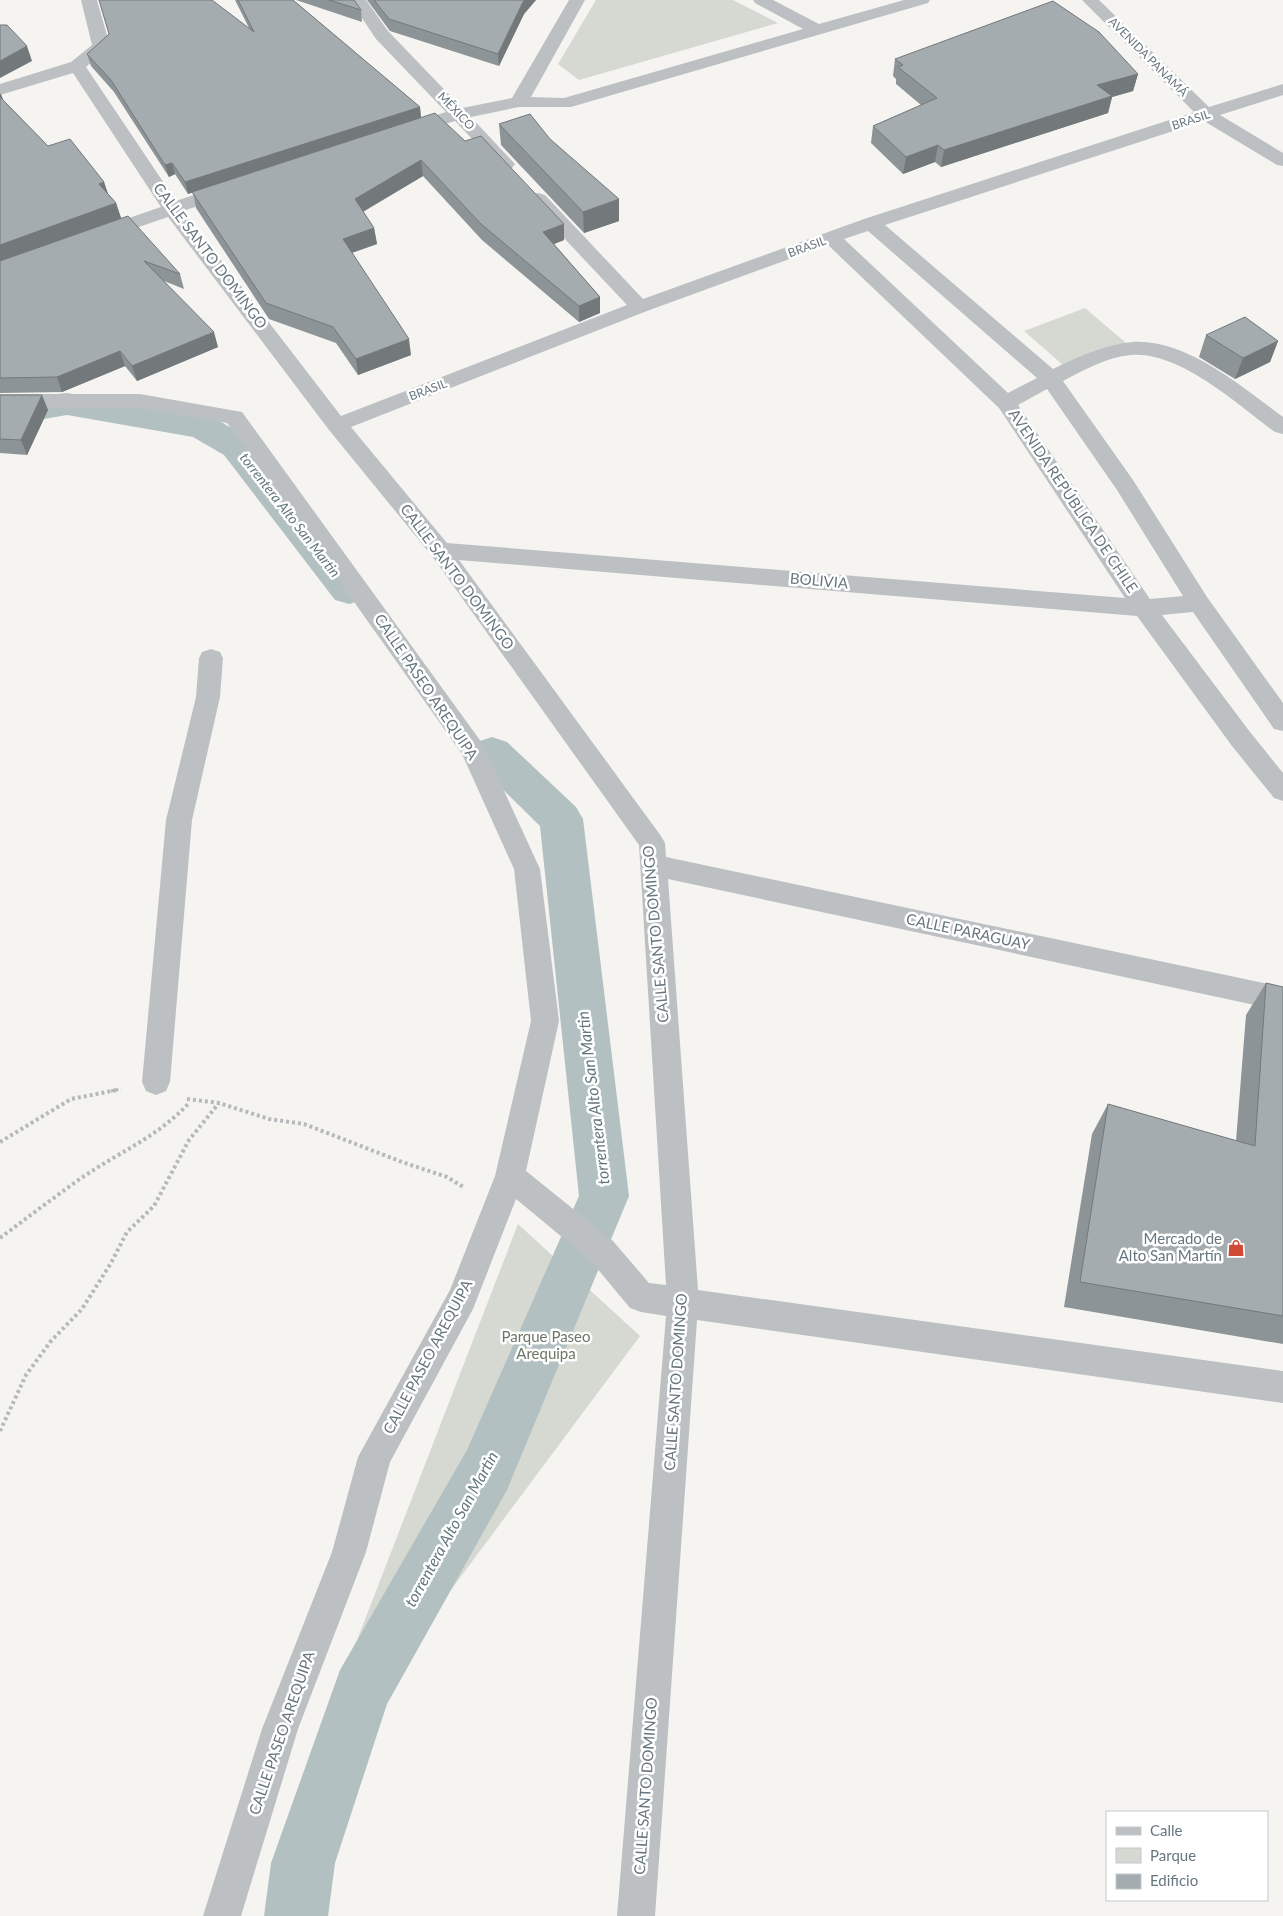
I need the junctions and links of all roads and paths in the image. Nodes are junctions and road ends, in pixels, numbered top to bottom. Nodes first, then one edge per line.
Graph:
1 (89, 0) edge
2 (358, 0) edge
3 (577, 0) edge
4 (761, 0) edge
5 (922, 0) edge
6 (1090, 0) edge
7 (817, 30) junction
8 (77, 66) junction
9 (1283, 89) edge
10 (0, 90) edge
11 (519, 102) junction
12 (459, 114) junction
13 (1207, 115) junction
14 (385, 138) edge
15 (1283, 161) edge
16 (246, 184) edge
17 (171, 208) junction
18 (871, 223) junction
19 (832, 238) junction
20 (81, 241) edge
21 (640, 307) junction
22 (1051, 379) junction
23 (0, 401) edge
24 (1006, 403) junction
25 (337, 425) junction
26 (1283, 427) edge
27 (440, 550) junction
28 (1199, 603) junction
29 (1144, 608) junction
30 (211, 658) dead end
31 (1283, 722) edge
32 (1283, 731) edge
33 (1241, 739) junction
34 (1283, 791) edge
35 (653, 865) junction
36 (1283, 999) edge
37 (156, 1082) junction
38 (191, 1100) junction
39 (219, 1102) junction
40 (0, 1142) edge
41 (510, 1176) junction
42 (498, 1207) junction
43 (0, 1238) edge
44 (683, 1302) junction
45 (1283, 1387) edge
46 (0, 1431) edge
47 (222, 1916) edge
48 (636, 1916) edge

1 - 8 street
2 - 12 street, MÉXICO
3 - 11 street
4 - 7 street
5 - 7 street
6 - 13 street, AVENIDA PANAMÁ
7 - 11 street
8 - 10 street
8 - 17 street, CALLE SANTO DOMINGO
9 - 13 street, BRASIL
11 - 12 street
12 - 14 street
12 - 21 street, MÉXICO
13 - 15 street, AVENIDA PANAMÁ
13 - 18 street, BRASIL
16 - 17 street
17 - 20 street
17 - 25 street, CALLE SANTO DOMINGO
18 - 19 street, BRASIL
18 - 22 street
19 - 21 street, BRASIL
19 - 24 street, AVENIDA REPÚBLICA DE CHILE
21 - 25 street, BRASIL
22 - 24 street
22 - 26 street
22 - 28 street
23 - 41 street, CALLE PASEO AREQUIPA
24 - 29 street, AVENIDA REPÚBLICA DE CHILE
25 - 27 street, CALLE SANTO DOMINGO
27 - 29 street, BOLIVIA
27 - 35 street, CALLE SANTO DOMINGO
28 - 29 street, BOLIVIA
28 - 31 street
29 - 33 street, AVENIDA REPÚBLICA DE CHILE
30 - 37 street
32 - 33 street
33 - 34 street, AVENIDA REPÚBLICA DE CHILE
35 - 36 street, CALLE PARAGUAY
35 - 44 street, CALLE SANTO DOMINGO
37 - 38 path
37 - 40 path
38 - 39 path
38 - 43 path
39 - 42 path
39 - 46 path
41 - 42 street, CALLE PASEO AREQUIPA
41 - 44 street
42 - 47 street, CALLE PASEO AREQUIPA
44 - 45 street
44 - 48 street, CALLE SANTO DOMINGO

